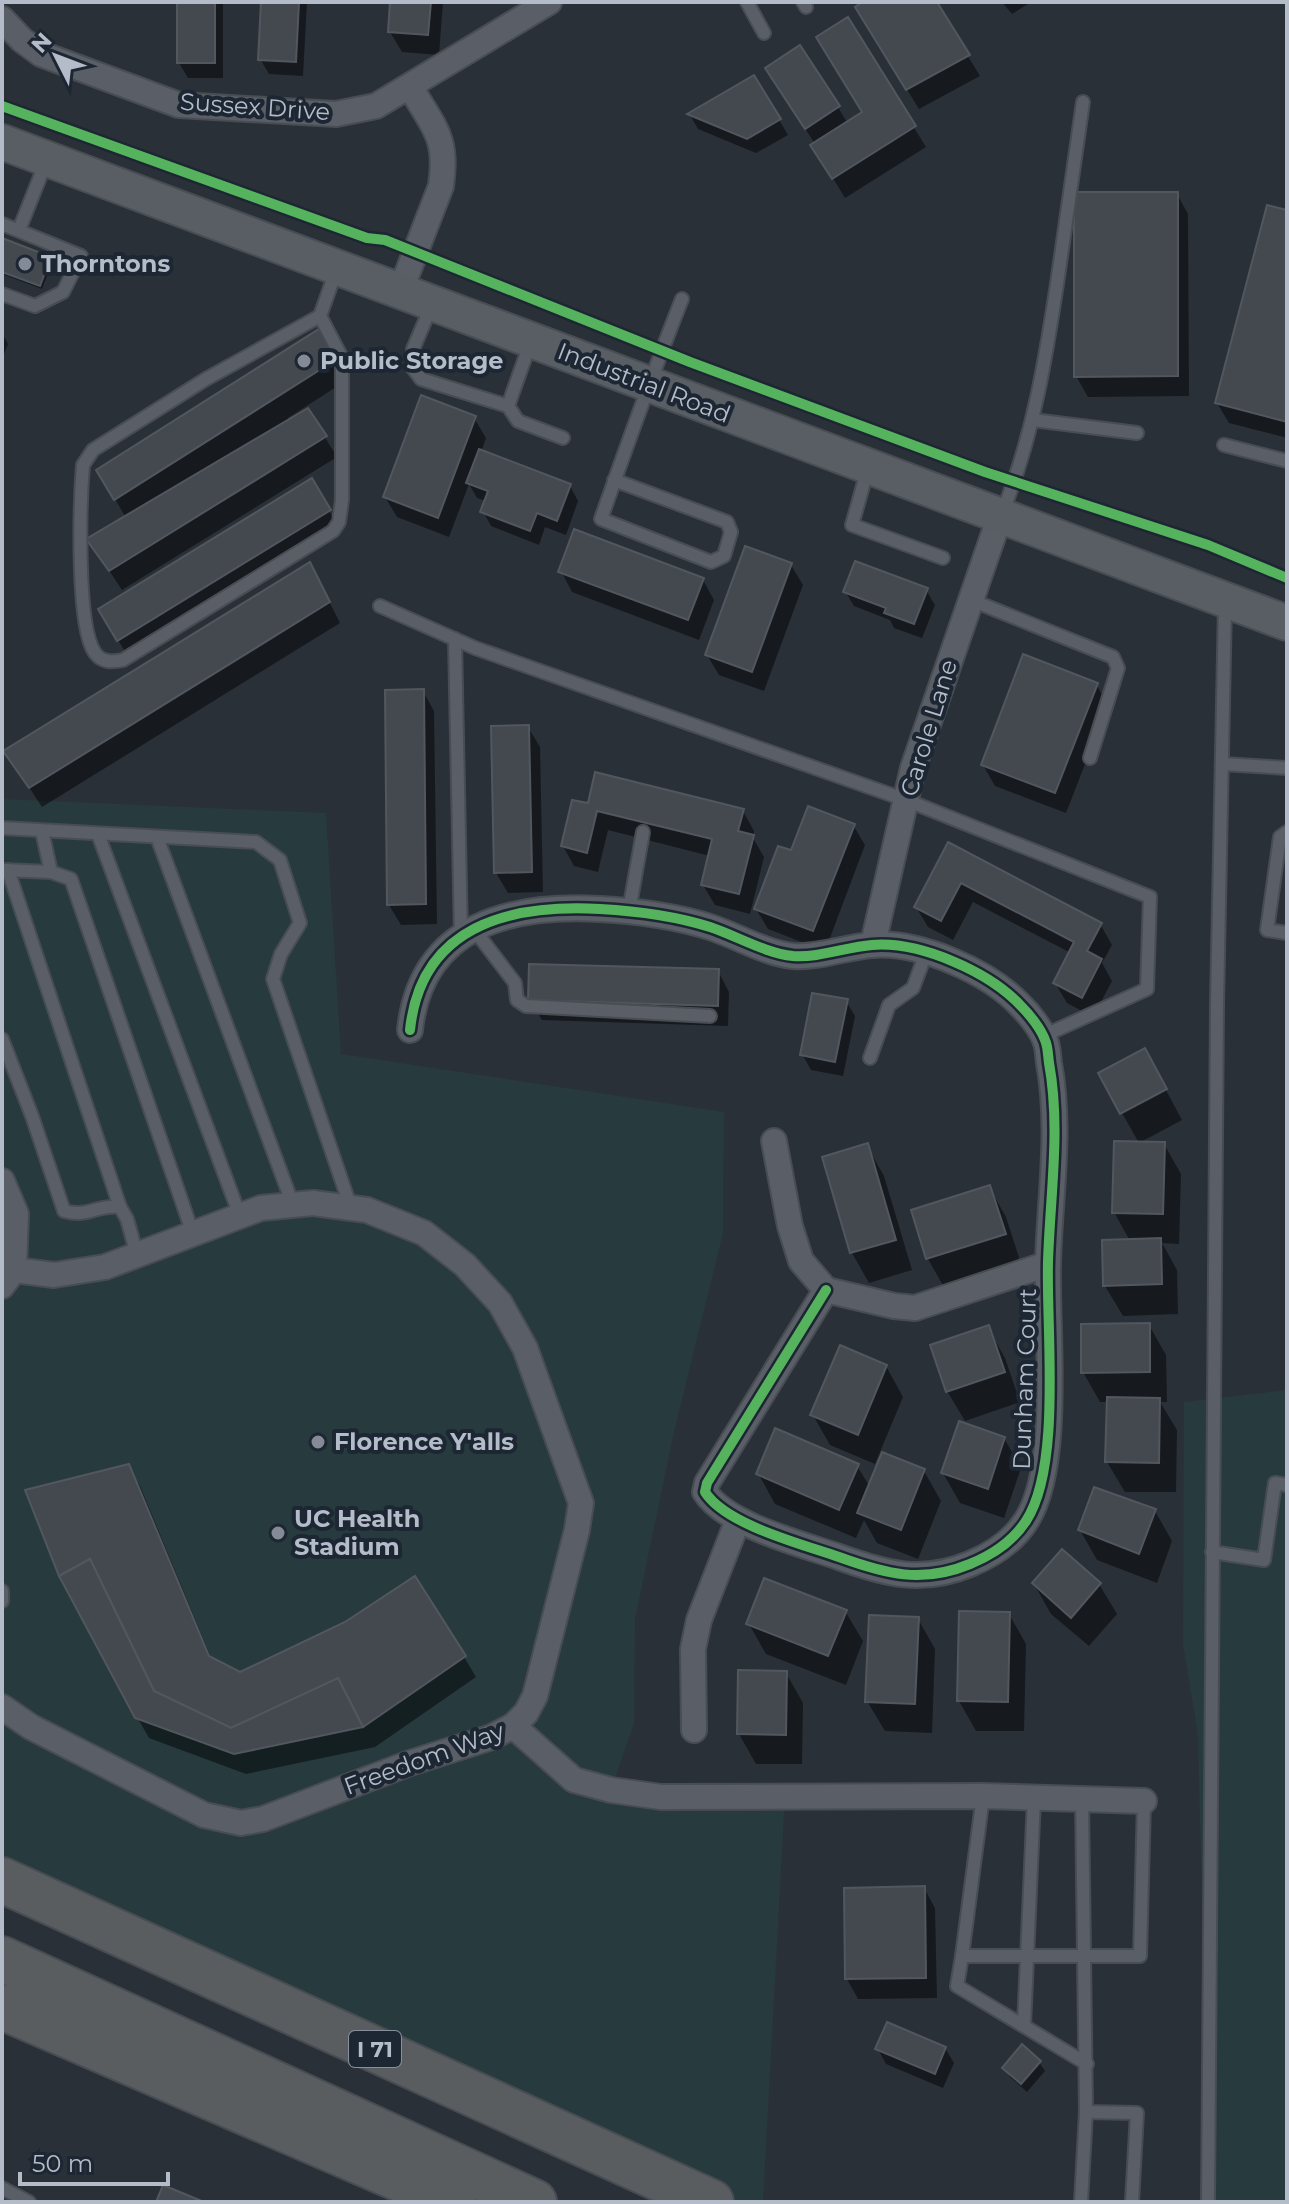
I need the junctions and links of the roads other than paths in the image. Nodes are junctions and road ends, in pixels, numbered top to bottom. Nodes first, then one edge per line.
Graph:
1 (549, 2) edge
2 (747, 2) edge
3 (2, 19) edge
4 (764, 33) dead end
5 (411, 88) junction
6 (1083, 102) dead end
7 (2, 142) edge
8 (47, 159) junction
9 (2, 224) edge
10 (19, 230) junction
11 (337, 268) junction
12 (400, 292) junction
13 (2, 294) edge
14 (682, 299) dead end
15 (432, 304) junction
16 (320, 316) junction
17 (532, 341) junction
18 (650, 385) junction
19 (508, 406) junction
20 (1033, 420) junction
21 (1137, 433) dead end
22 (563, 438) dead end
23 (1224, 445) dead end
24 (1287, 461) edge
25 (868, 468) junction
26 (614, 480) junction
27 (1000, 516) junction
28 (943, 558) dead end
29 (971, 600) junction
30 (1225, 600) junction
31 (380, 606) dead end
32 (1287, 623) edge
33 (455, 639) junction
34 (1090, 758) dead end
35 (1222, 764) junction
36 (1287, 768) edge
37 (906, 800) junction
38 (2, 828) edge
39 (42, 831) junction
40 (643, 832) dead end
41 (1287, 832) edge
42 (98, 834) junction
43 (157, 837) junction
44 (5, 870) edge
45 (51, 872) junction
46 (629, 911) junction
47 (467, 932) junction
48 (1287, 933) edge
49 (873, 944) junction
50 (926, 953) junction
51 (710, 1016) dead end
52 (410, 1030) dead end
53 (1043, 1036) junction
54 (2, 1039) edge
55 (870, 1058) dead end
56 (774, 1141) dead end
57 (2, 1181) edge
58 (293, 1205) junction
59 (120, 1207) junction
60 (351, 1208) junction
61 (240, 1216) junction
62 (193, 1234) junction
63 (137, 1255) junction
64 (1048, 1264) junction
65 (8, 1278) edge
66 (826, 1290) junction
67 (1287, 1485) edge
68 (738, 1520) junction
69 (1212, 1552) junction
70 (2, 1591) edge
71 (2, 1601) edge
72 (2, 1707) edge
73 (513, 1726) junction
74 (694, 1730) dead end
75 (983, 1796) junction
76 (1034, 1798) junction
77 (1082, 1799) junction
78 (1144, 1801) joint
79 (2, 1870) edge
80 (21, 1888) edge
81 (962, 1956) junction
82 (1028, 1956) junction
83 (1086, 1956) junction
84 (2, 1959) edge
85 (2, 2007) edge
86 (1024, 2026) junction
87 (1087, 2064) junction
88 (1086, 2112) junction
89 (2, 2188) edge
90 (29, 2202) edge
91 (453, 2202) edge
92 (534, 2202) edge
93 (711, 2202) edge
94 (1081, 2202) edge
95 (1132, 2202) edge
96 (1208, 2202) edge

1 - 5 street, Sussex Drive
2 - 4 lane
3 - 5 street, Sussex Drive
5 - 12 street
6 - 20 lane
7 - 8 main road, Industrial Road
8 - 10 lane
8 - 11 main road, Industrial Road
9 - 10 lane
10 - 13 lane
11 - 12 main road, Industrial Road
11 - 16 lane
12 - 15 main road, Industrial Road
14 - 18 lane
15 - 17 main road, Industrial Road
15 - 19 lane
16 - 16 lane
17 - 18 main road, Industrial Road
17 - 19 lane
18 - 25 main road, Industrial Road
18 - 26 lane
19 - 22 lane
20 - 21 lane
20 - 27 lane
23 - 24 lane
25 - 27 main road, Industrial Road
25 - 28 lane
26 - 26 lane
27 - 29 street, Carole Lane
27 - 30 main road, Industrial Road
29 - 34 lane
29 - 37 street, Carole Lane
30 - 32 main road, Industrial Road
30 - 35 lane
31 - 33 lane
33 - 37 lane
33 - 47 lane
35 - 36 lane
35 - 69 lane
37 - 49 street, Carole Lane
37 - 53 lane
38 - 39 lane
39 - 42 lane
39 - 45 lane
40 - 46 lane
41 - 48 lane
42 - 43 lane
42 - 61 lane
43 - 58 lane
43 - 60 lane
44 - 45 lane
44 - 59 lane
45 - 62 lane
46 - 47 street, Dunham Court
46 - 49 street, Dunham Court
47 - 51 lane
47 - 52 street
49 - 50 street, Dunham Court
50 - 53 street, Dunham Court
50 - 55 lane
53 - 64 street, Dunham Court
54 - 59 lane
56 - 66 street
57 - 65 street
58 - 60 street
58 - 61 street
59 - 63 lane
60 - 73 street
61 - 62 street
62 - 63 street
63 - 65 street
64 - 66 street
64 - 68 street, Dunham Court
66 - 68 street, Dunham Court
67 - 69 lane
68 - 74 street
69 - 96 lane
70 - 71 lane
72 - 73 street, Freedom Way
73 - 75 street, Freedom Way
75 - 76 street, Freedom Way
75 - 81 lane
76 - 77 street, Freedom Way
76 - 82 lane
77 - 78 street, Freedom Way
77 - 83 lane
78 - 83 lane
79 - 80 highway
80 - 93 highway, I 71
81 - 82 lane
81 - 86 lane
82 - 83 lane
82 - 86 lane
83 - 87 lane
84 - 92 highway
85 - 91 highway
86 - 87 lane
87 - 88 lane
88 - 94 lane
88 - 95 lane
89 - 90 lane

